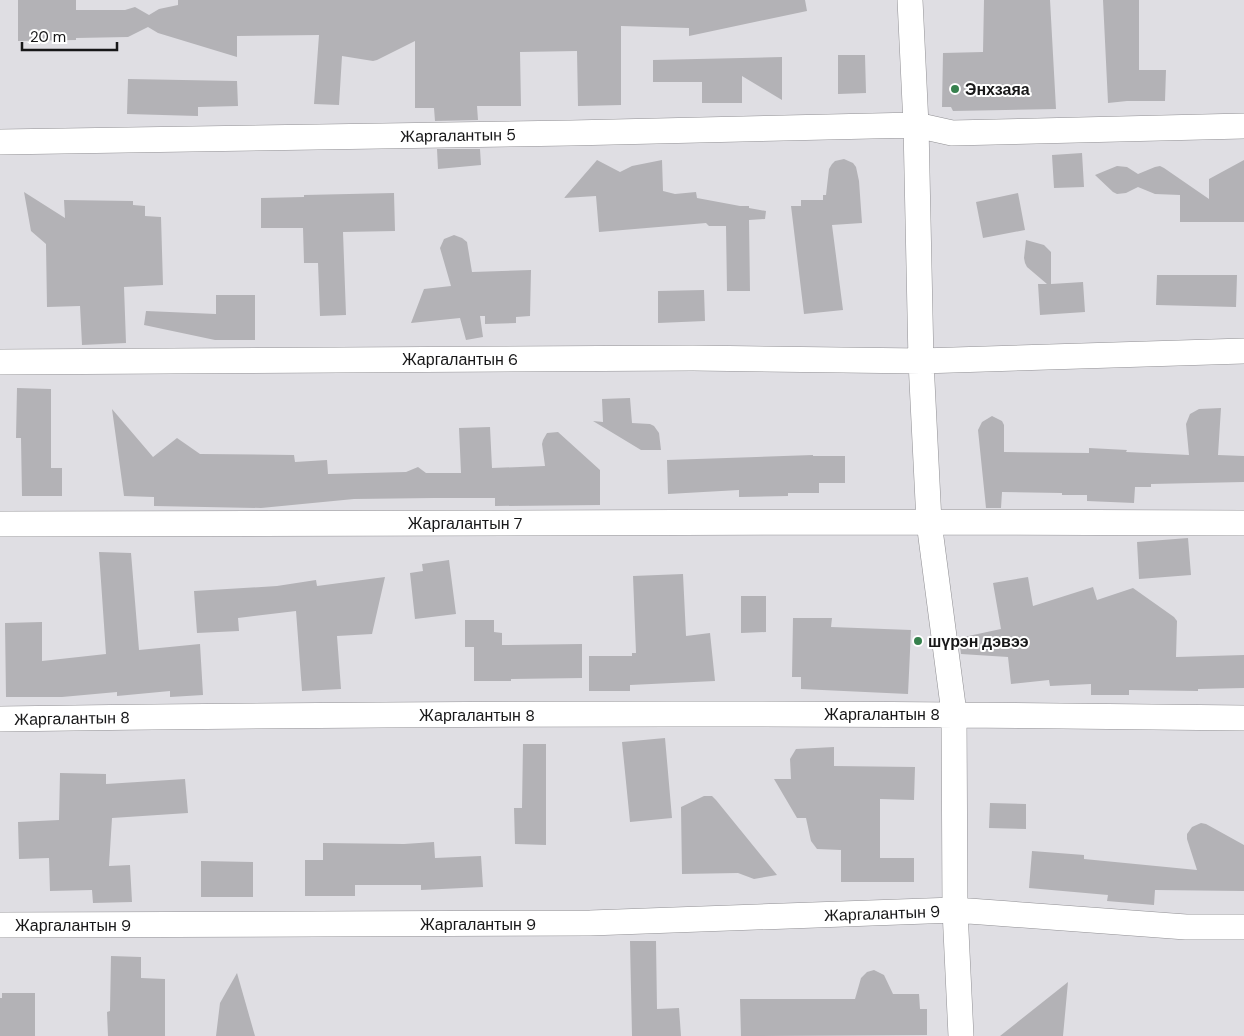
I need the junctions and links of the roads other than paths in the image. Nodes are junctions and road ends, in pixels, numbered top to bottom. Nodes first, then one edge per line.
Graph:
1 (910, 0) edge
2 (916, 125) junction
3 (1244, 126) edge
4 (0, 142) edge
5 (1244, 351) edge
6 (921, 361) junction
7 (0, 362) edge
8 (929, 522) junction
9 (1244, 523) edge
10 (0, 524) edge
11 (954, 713) junction
12 (1244, 718) edge
13 (0, 719) edge
14 (955, 910) junction
15 (0, 925) edge
16 (1244, 927) edge
17 (961, 1036) edge

1 - 2 street
2 - 3 street, Жаргалантын 5
2 - 4 street, Жаргалантын 5
2 - 6 street
5 - 6 street, Жаргалантын 6
6 - 7 street, Жаргалантын 6
6 - 8 street
8 - 9 street, Жаргалантын 7
8 - 10 street, Жаргалантын 7
8 - 11 street
11 - 12 street, Жаргалантын 8
11 - 13 street, Жаргалантын 8
11 - 14 street
14 - 15 street, Жаргалантын 9
14 - 16 street, Жаргалантын 9
14 - 17 street

